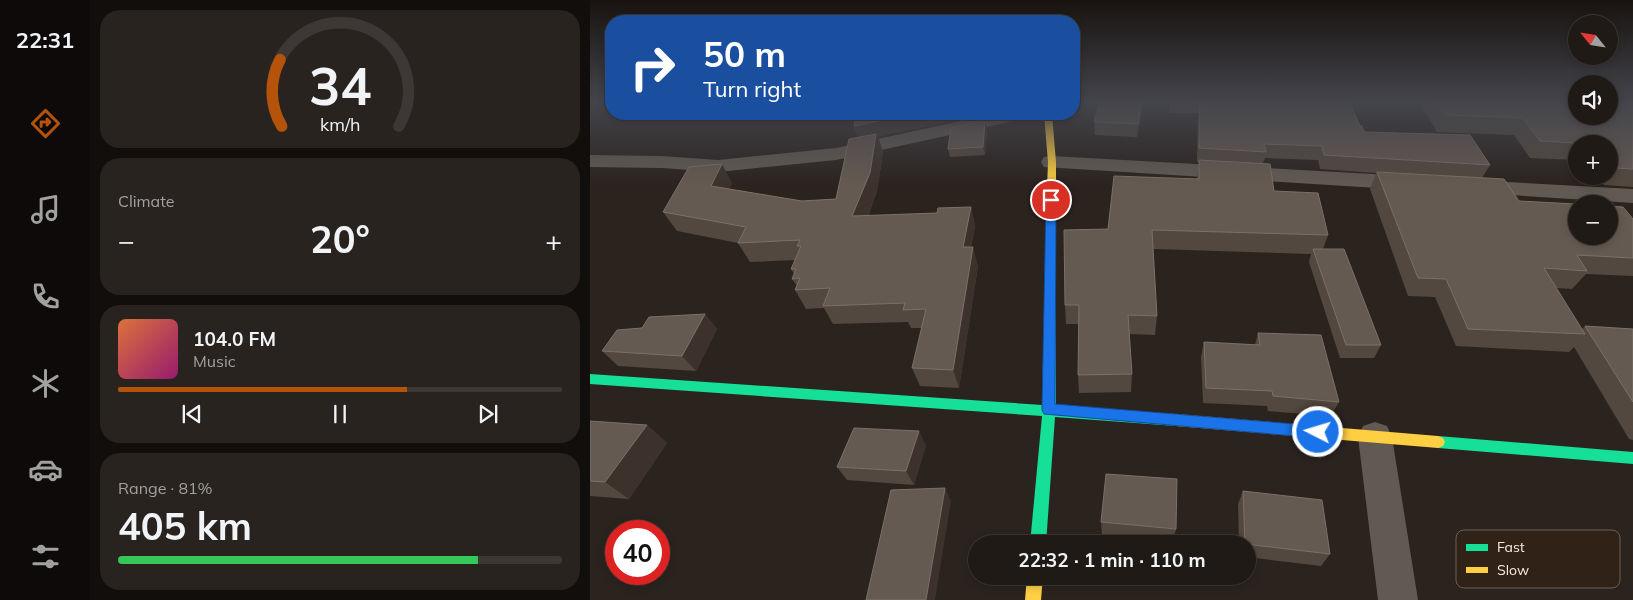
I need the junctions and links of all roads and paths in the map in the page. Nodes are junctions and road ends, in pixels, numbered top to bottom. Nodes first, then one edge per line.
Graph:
1 (950, 129) edge
2 (1049, 129) edge
3 (590, 161) edge
4 (1052, 162) junction
5 (1426, 184) edge
6 (1456, 186) edge
7 (1633, 196) edge
8 (590, 380) edge
9 (1048, 410) junction
10 (1375, 437) junction
11 (1633, 458) edge
12 (1039, 535) edge
13 (1034, 585) edge
14 (1033, 600) edge
15 (1398, 600) edge

1 - 3 street
2 - 4 street
4 - 5 street
4 - 9 street
6 - 7 street
8 - 9 street
9 - 10 street
9 - 12 street
10 - 11 street
10 - 15 street
13 - 14 street

